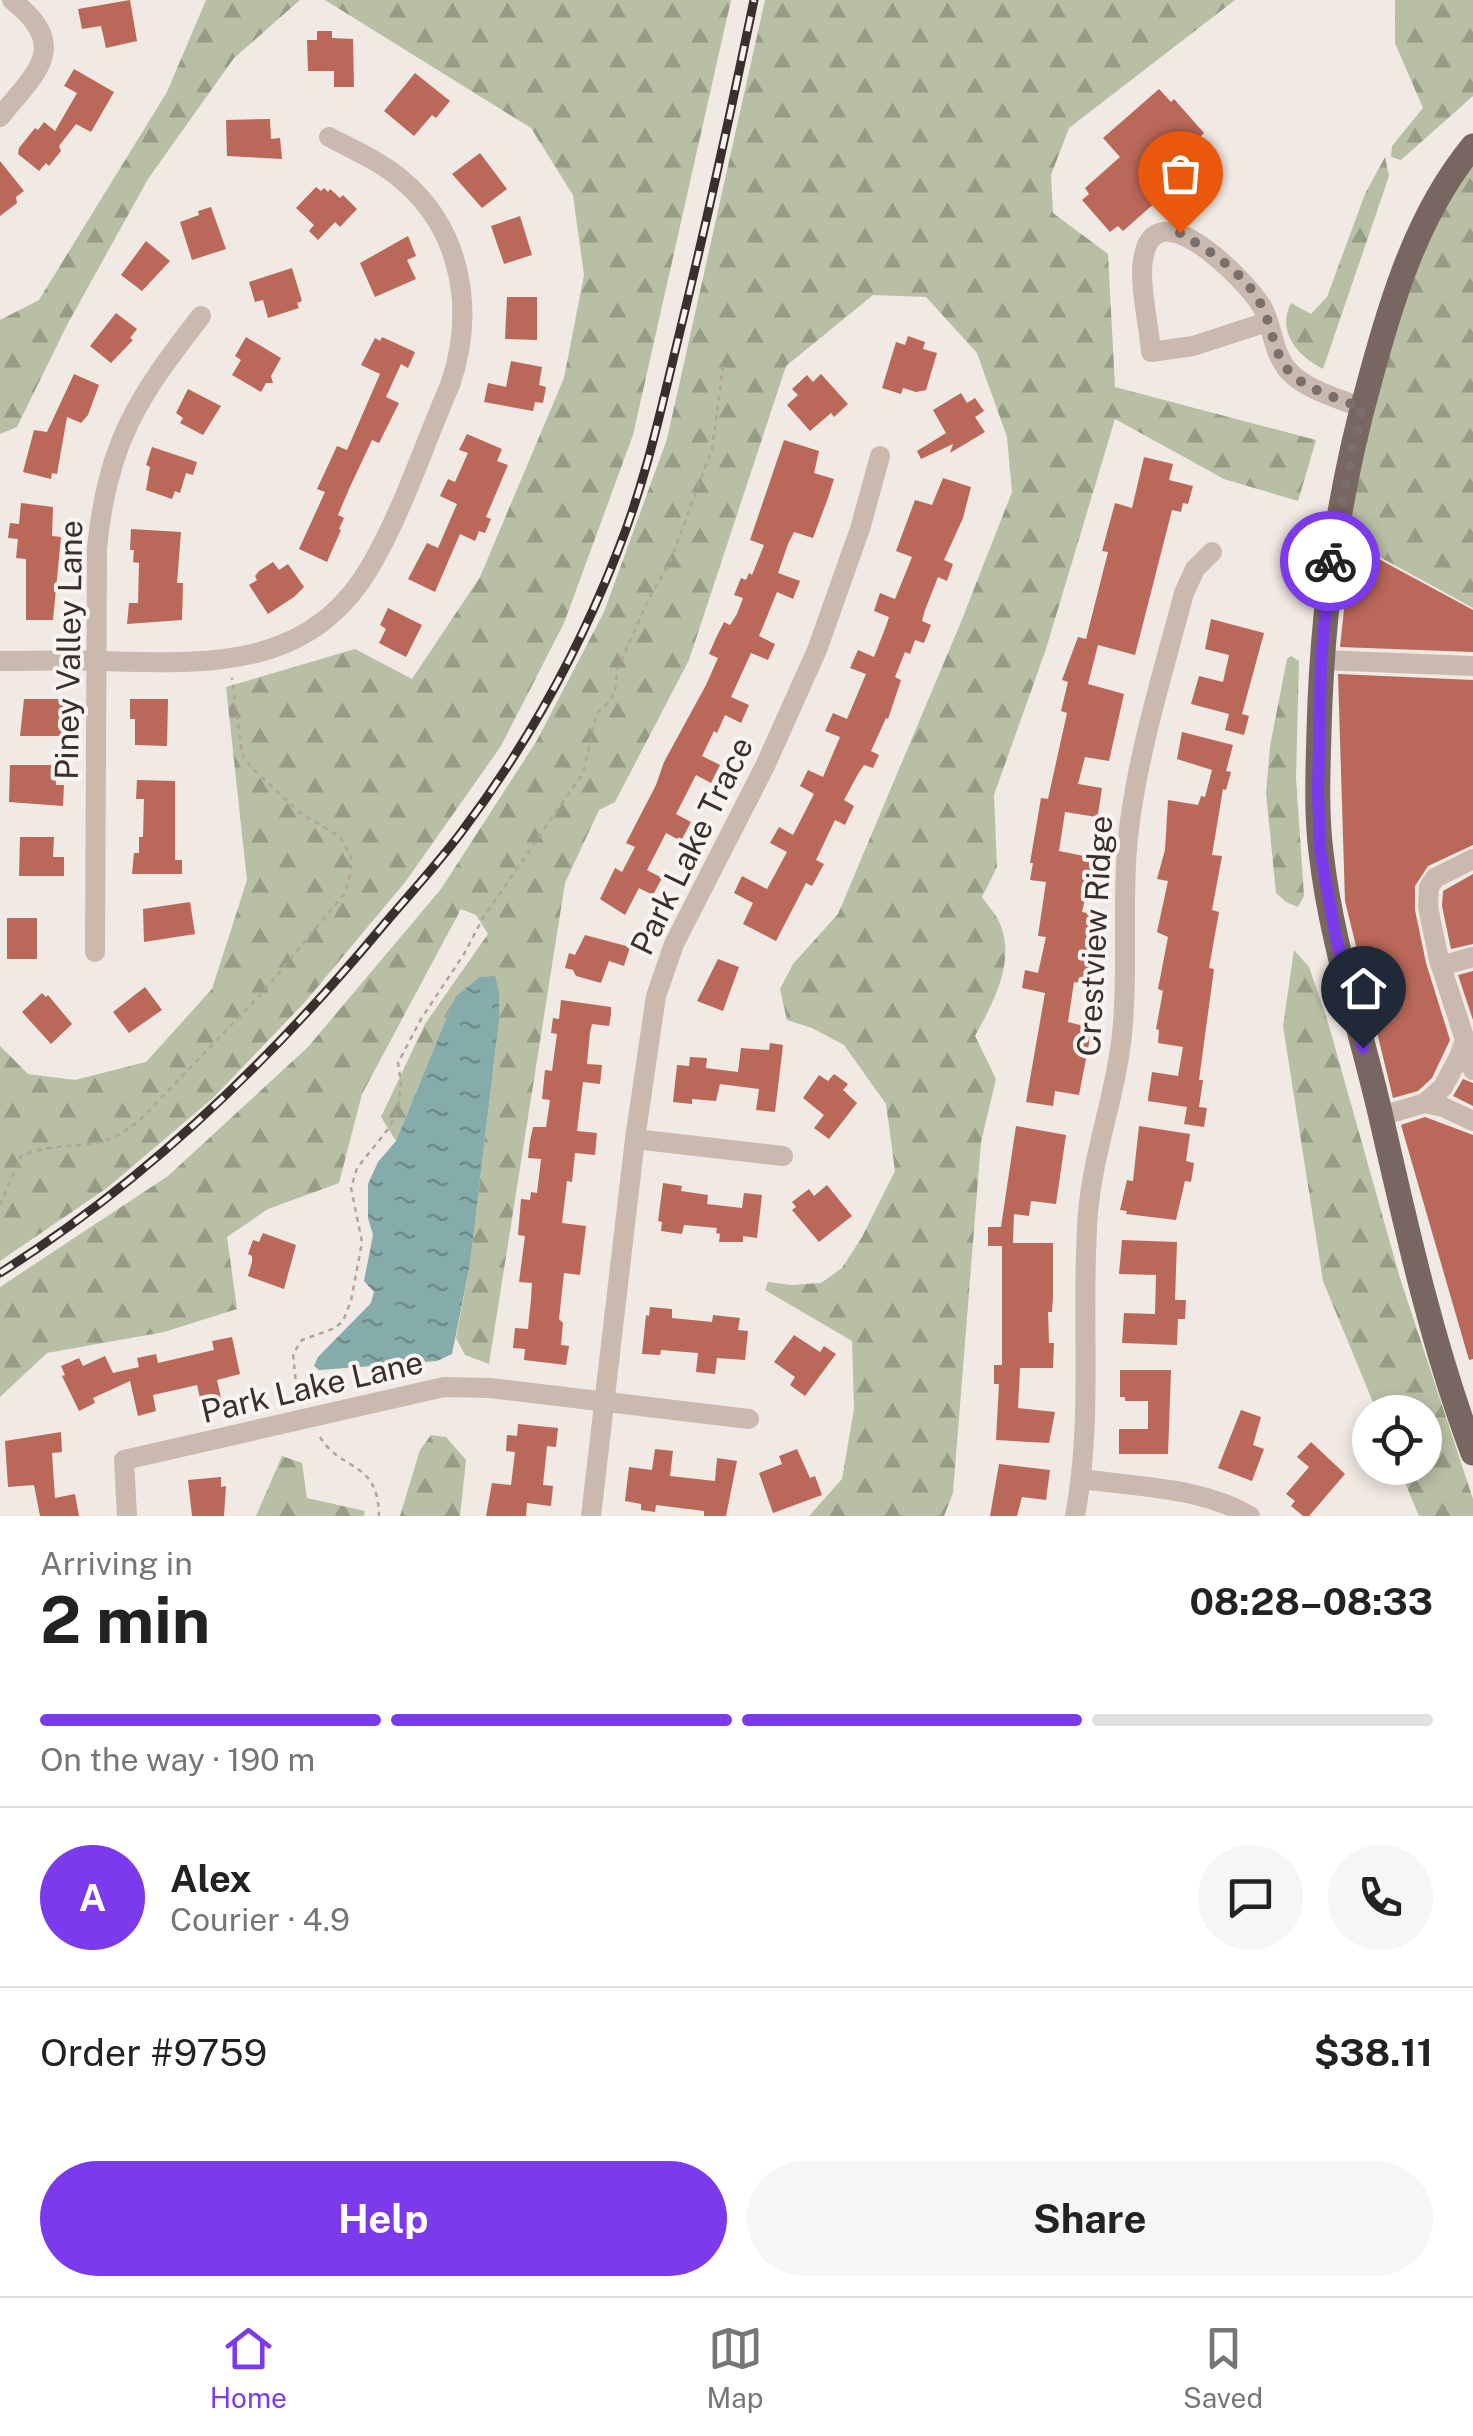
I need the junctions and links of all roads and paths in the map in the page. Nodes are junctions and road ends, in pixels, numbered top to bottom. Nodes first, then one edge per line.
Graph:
1 (12, 0) edge
2 (0, 116) edge
3 (329, 137) dead end
4 (1473, 146) edge
5 (201, 316) dead end
6 (1267, 322) junction
7 (723, 366) dead end
8 (1362, 408) junction
9 (880, 456) dead end
10 (1212, 552) dead end
11 (230, 660) junction
12 (1321, 660) junction
13 (0, 661) edge
14 (97, 661) junction
15 (1473, 666) edge
16 (1473, 859) edge
17 (95, 952) dead end
18 (1473, 957) edge
19 (1441, 966) junction
20 (1465, 1040) junction
21 (1473, 1070) edge
22 (1424, 1103) junction
23 (1380, 1116) junction
24 (1473, 1121) edge
25 (635, 1139) junction
26 (783, 1156) dead end
27 (0, 1205) edge
28 (604, 1402) junction
29 (310, 1417) junction
30 (749, 1419) dead end
31 (1473, 1453) edge
32 (1082, 1479) junction
33 (127, 1516) edge
34 (379, 1516) edge
35 (590, 1516) edge
36 (1076, 1516) edge
37 (1250, 1516) edge

1 - 2 street
3 - 11 street
4 - 8 main road
5 - 14 street, Piney Valley Lane
6 - 6 street
6 - 8 street
7 - 29 path
8 - 12 main road
9 - 25 street, Park Lake Trace
10 - 32 street, Crestview Ridge
11 - 14 street
11 - 27 path
12 - 15 street
12 - 23 main road
13 - 14 street
14 - 17 street, Piney Valley Lane
16 - 19 street
18 - 19 street
19 - 20 street
20 - 21 street
20 - 22 street
22 - 23 street
22 - 24 street
23 - 31 main road
25 - 26 street
25 - 28 street, Park Lake Trace
28 - 29 street, Park Lake Lane
28 - 30 street, Park Lake Lane
28 - 35 street, Park Lake Trace
29 - 33 street, Park Lake Lane
29 - 34 path
32 - 36 street, Crestview Ridge
32 - 37 street

